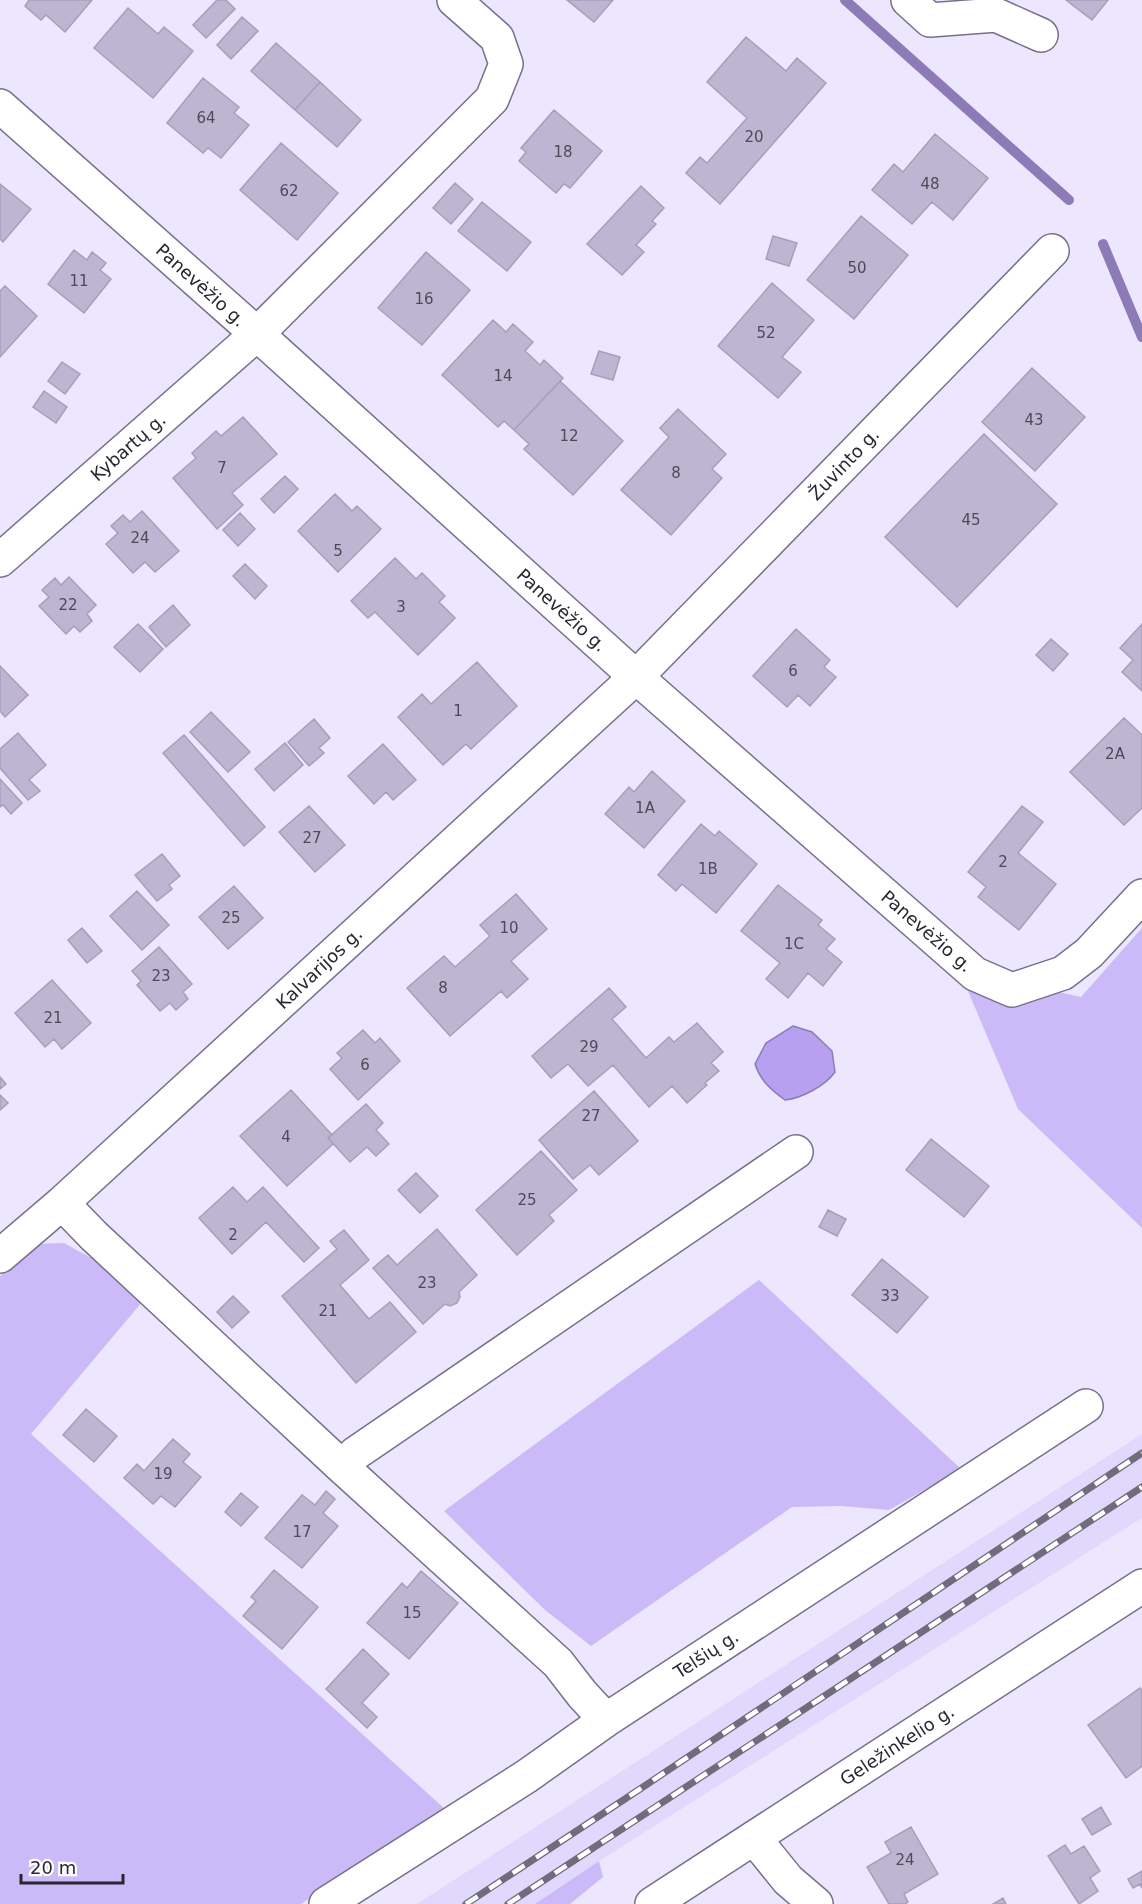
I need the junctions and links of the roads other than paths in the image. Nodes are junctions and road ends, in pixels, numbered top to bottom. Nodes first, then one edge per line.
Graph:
1 (454, 0) edge
2 (908, 0) edge
3 (1041, 35) dead end
4 (0, 106) edge
5 (1052, 251) dead end
6 (257, 334) junction
7 (0, 560) edge
8 (636, 677) junction
9 (1142, 896) edge
10 (796, 1152) dead end
11 (62, 1203) junction
12 (0, 1256) edge
13 (1086, 1406) dead end
14 (341, 1466) junction
15 (1142, 1587) edge
16 (606, 1720) junction
17 (754, 1838) junction
18 (326, 1904) edge
19 (652, 1904) edge
20 (816, 1904) edge

1 - 6 street, Kybartų g.
2 - 3 street
4 - 6 street, Panevėžio g.
5 - 8 street, Žuvinto g.
6 - 7 street, Kybartų g.
6 - 8 street, Panevėžio g.
8 - 9 street, Panevėžio g.
8 - 11 street, Kalvarijos g.
10 - 14 street
11 - 12 street, Kalvarijos g.
11 - 14 street
13 - 16 street, Telšių g.
14 - 16 street
15 - 17 street, Geležinkelio g.
16 - 18 street, Telšių g.
17 - 19 street, Geležinkelio g.
17 - 20 street

